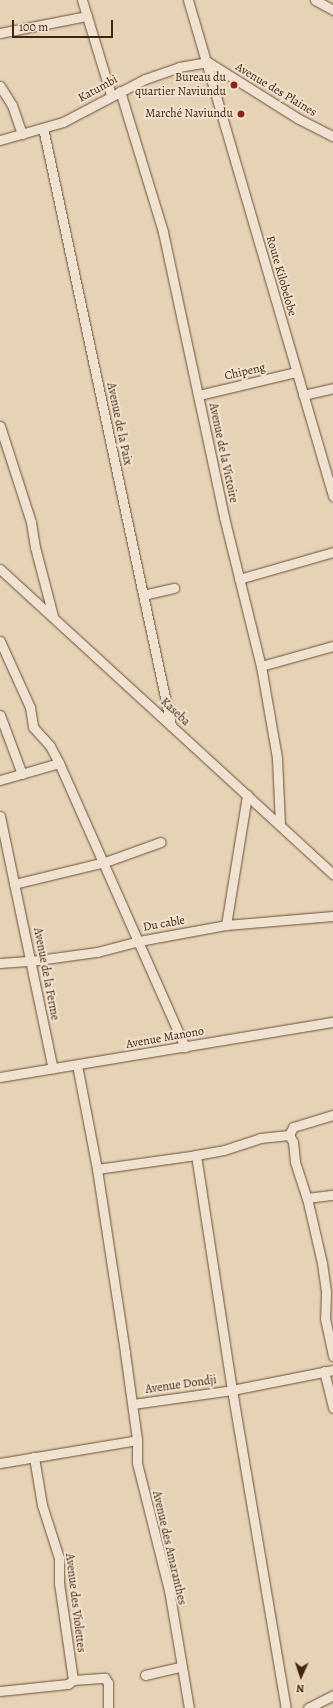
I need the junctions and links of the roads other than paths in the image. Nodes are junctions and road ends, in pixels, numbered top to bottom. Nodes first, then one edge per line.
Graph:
1 (82, 0) edge
2 (188, 0) edge
3 (315, 0) edge
4 (333, 10) edge
5 (87, 16) junction
6 (0, 33) edge
7 (208, 62) junction
8 (0, 86) edge
9 (120, 90) junction
10 (111, 95) junction
11 (43, 128) junction
12 (22, 134) junction
13 (333, 136) edge
14 (0, 140) edge
15 (296, 372) junction
16 (333, 388) edge
17 (199, 395) junction
18 (303, 395) junction
19 (0, 426) edge
20 (333, 496) edge
21 (333, 552) edge
22 (0, 569) edge
23 (239, 579) junction
24 (174, 588) dead end
25 (144, 595) junction
26 (53, 616) junction
27 (0, 641) edge
28 (333, 646) edge
29 (261, 666) junction
30 (0, 715) edge
31 (171, 725) junction
32 (59, 763) junction
33 (22, 774) junction
34 (0, 780) edge
35 (247, 795) junction
36 (0, 816) edge
37 (280, 824) junction
38 (161, 842) dead end
39 (105, 862) junction
40 (333, 874) edge
41 (14, 884) junction
42 (333, 916) edge
43 (226, 925) junction
44 (139, 941) junction
45 (31, 961) junction
46 (0, 963) edge
47 (333, 1022) edge
48 (185, 1047) junction
49 (77, 1065) junction
50 (53, 1069) junction
51 (0, 1078) edge
52 (333, 1114) edge
53 (289, 1135) junction
54 (196, 1155) junction
55 (97, 1169) junction
56 (333, 1195) edge
57 (307, 1198) junction
58 (330, 1292) edge
59 (333, 1356) edge
60 (328, 1370) edge
61 (232, 1390) junction
62 (133, 1404) junction
63 (333, 1408) edge
64 (137, 1440) junction
65 (34, 1457) junction
66 (0, 1463) edge
67 (181, 1667) junction
68 (145, 1674) dead end
69 (73, 1680) junction
70 (0, 1690) edge
71 (333, 1695) edge
72 (108, 1708) edge
73 (189, 1708) edge
74 (286, 1708) edge
75 (308, 1708) edge

1 - 5 street
2 - 7 street, Route Kilobelobe
3 - 4 street
5 - 6 street
5 - 10 street
7 - 9 street, Katumbi
7 - 13 street, Avenue des Plaines
7 - 15 street, Route Kilobelobe
8 - 12 street
9 - 10 street, Katumbi
9 - 17 street, Avenue de la Victoire
10 - 11 street, Katumbi
11 - 12 street, Katumbi
11 - 25 street, Avenue de la Paix
12 - 14 street, Katumbi
15 - 17 street, Chipeng
15 - 18 street, Route Kilobelobe
16 - 18 street
17 - 23 street, Avenue de la Victoire
18 - 20 street, Route Kilobelobe
19 - 26 street
21 - 23 street
22 - 26 street, Kaseba
23 - 29 street, Avenue de la Victoire
24 - 25 street
25 - 31 street, Avenue de la Paix
26 - 31 street, Kaseba
27 - 32 street
28 - 29 street
29 - 37 street, Avenue de la Victoire
30 - 33 street
31 - 35 street, Kaseba
32 - 33 street
32 - 39 street
33 - 34 street
35 - 37 street, Kaseba
35 - 43 street
36 - 41 street, Avenue de la Ferme
37 - 40 street, Kaseba
38 - 39 street
39 - 41 street
39 - 44 street
41 - 45 street, Avenue de la Ferme
42 - 43 street, Du cable
43 - 44 street, Du cable
44 - 45 street, Du cable
44 - 48 street
45 - 46 street, Du cable
45 - 50 street, Avenue de la Ferme
47 - 48 street, Avenue Manono
48 - 49 street, Avenue Manono
49 - 50 street, Avenue Manono
49 - 55 street
50 - 51 street, Avenue Manono
52 - 53 street
53 - 54 street
53 - 57 street
54 - 55 street
54 - 61 street
55 - 62 street
56 - 57 street
57 - 58 street
58 - 59 street
60 - 61 street, Avenue Dondji
60 - 63 street
61 - 62 street, Avenue Dondji
61 - 74 street
62 - 64 street, Avenue Dondji
64 - 65 street
64 - 67 street, Avenue des Amaranthes
65 - 66 street
65 - 69 street, Avenue des Violettes
67 - 68 street
67 - 73 street, Avenue des Amaranthes
69 - 70 street
69 - 72 street
71 - 75 street

